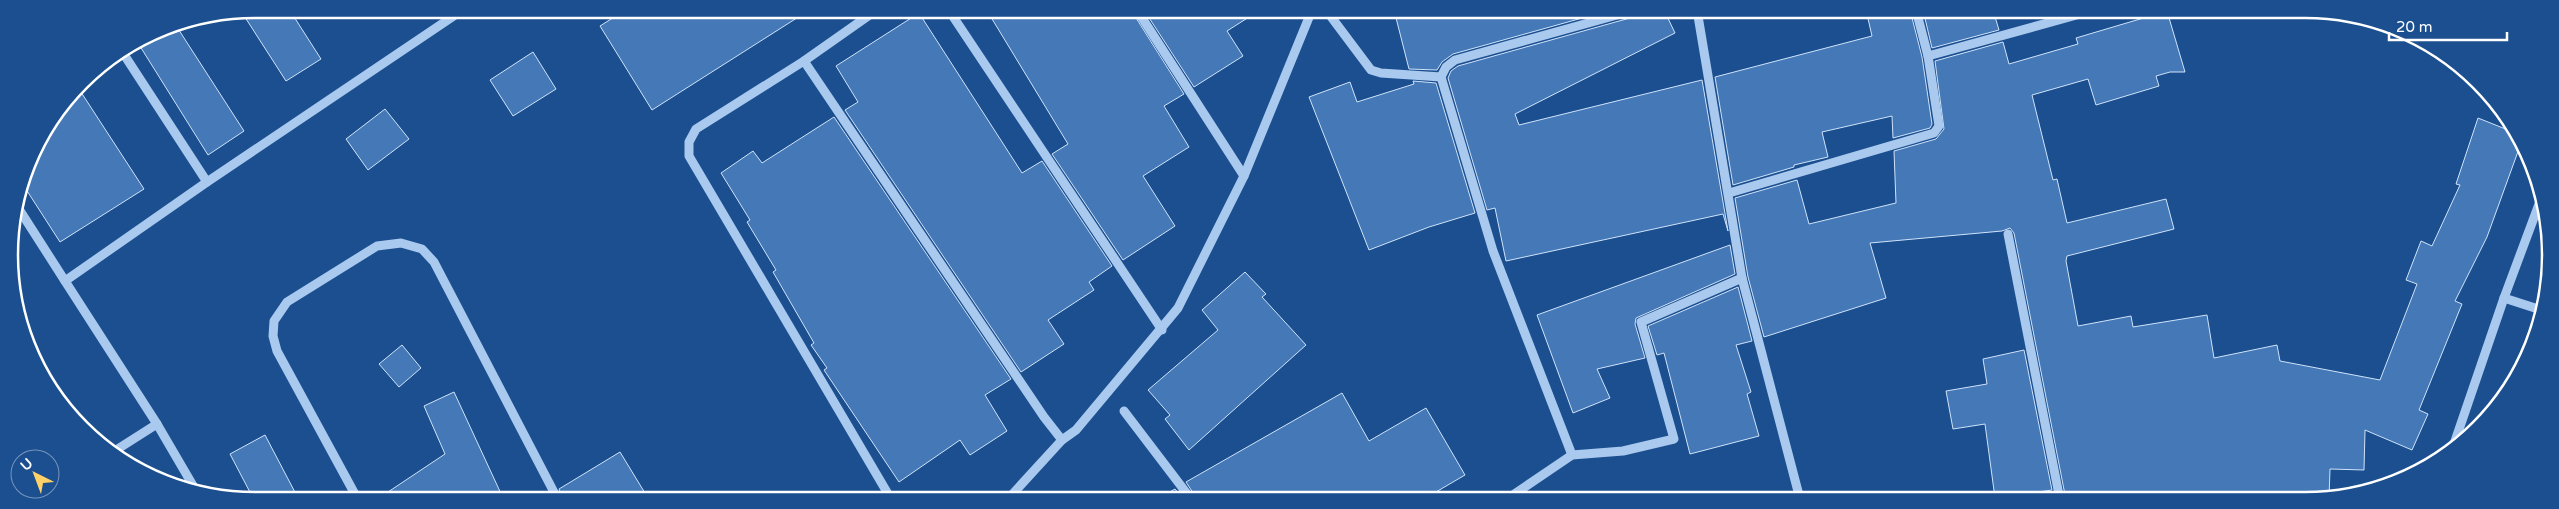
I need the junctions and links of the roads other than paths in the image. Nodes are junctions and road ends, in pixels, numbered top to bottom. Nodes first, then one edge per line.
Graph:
1 (452, 17) edge
2 (867, 17) edge
3 (953, 17) edge
4 (1141, 17) edge
5 (1309, 17) edge
6 (1331, 17) edge
7 (1610, 17) edge
8 (1697, 17) edge
9 (1918, 17) edge
10 (2070, 17) edge
11 (124, 56) edge
12 (1928, 56) junction
13 (804, 62) junction
14 (1441, 77) junction
15 (1244, 176) junction
16 (207, 182) junction
17 (1729, 193) junction
18 (2537, 209) edge
19 (21, 213) edge
20 (2008, 234) dead end
21 (1742, 278) junction
22 (65, 281) junction
23 (2504, 298) junction
24 (2535, 308) edge
25 (1162, 330) junction
26 (1124, 412) dead end
27 (158, 424) junction
28 (2456, 437) edge
29 (1062, 440) junction
30 (118, 448) edge
31 (1572, 456) junction
32 (191, 483) edge
33 (354, 492) edge
34 (554, 492) edge
35 (886, 492) edge
36 (1014, 492) edge
37 (1186, 492) edge
38 (1518, 492) edge
39 (1798, 492) edge
40 (2058, 492) edge

1 - 16 street
2 - 13 street
3 - 25 street
4 - 15 street
5 - 15 street
6 - 14 street
7 - 14 street
8 - 17 street
9 - 12 street
10 - 12 street
11 - 16 street
12 - 17 street
13 - 29 street
13 - 35 street
14 - 31 street
15 - 25 street
16 - 22 street
17 - 21 street
18 - 23 street
19 - 22 street
20 - 40 street
21 - 31 street
21 - 39 street
22 - 27 street
23 - 24 street
23 - 28 street
25 - 29 street
26 - 37 street
27 - 30 street
27 - 32 street
29 - 36 street
31 - 38 street
33 - 34 street

